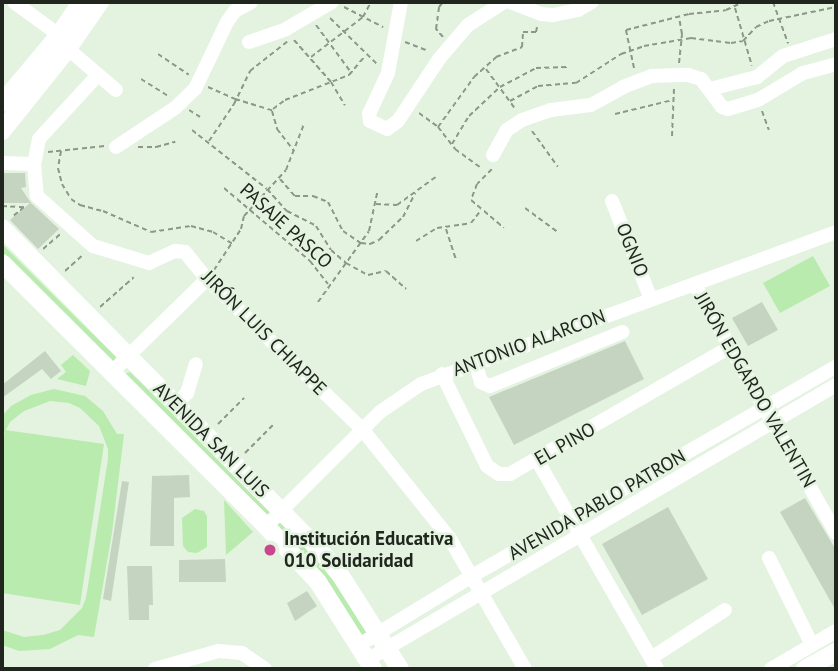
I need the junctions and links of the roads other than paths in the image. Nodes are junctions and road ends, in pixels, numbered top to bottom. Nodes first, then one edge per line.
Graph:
1 (14, 2) edge
2 (81, 2) edge
3 (100, 2) edge
4 (251, 2) edge
5 (401, 2) edge
6 (504, 2) edge
7 (510, 2) edge
8 (592, 2) edge
9 (327, 5) edge
10 (836, 39) edge
11 (249, 41) dead end
12 (63, 42) junction
13 (836, 64) edge
14 (96, 77) junction
15 (710, 89) junction
16 (116, 90) dead end
17 (2, 103) edge
18 (2, 131) edge
19 (116, 147) dead end
20 (492, 155) road end
21 (2, 163) edge
22 (34, 164) junction
23 (612, 201) dead end
24 (3, 226) edge
25 (836, 232) edge
26 (29, 251) junction
27 (3, 264) edge
28 (207, 279) junction
29 (694, 284) junction
30 (652, 299) junction
31 (622, 332) dead end
32 (730, 347) junction
33 (127, 357) junction
34 (475, 362) junction
35 (196, 365) dead end
36 (836, 367) edge
37 (111, 373) junction
38 (442, 374) junction
39 (836, 384) edge
40 (176, 404) junction
41 (765, 408) junction
42 (774, 423) junction
43 (362, 429) junction
44 (537, 460) junction
45 (614, 496) junction
46 (281, 510) junction
47 (620, 511) junction
48 (572, 520) junction
49 (266, 526) junction
50 (836, 533) edge
51 (580, 534) junction
52 (769, 558) dead end
53 (336, 569) junction
54 (472, 576) junction
55 (318, 583) junction
56 (481, 591) junction
57 (423, 605) junction
58 (725, 610) dead end
59 (429, 622) junction
60 (836, 631) edge
61 (394, 641) junction
62 (812, 645) junction
63 (836, 652) edge
64 (366, 658) edge
65 (654, 664) edge
66 (403, 668) edge
67 (155, 669) edge
68 (265, 669) edge
69 (525, 669) edge
70 (771, 669) edge
71 (805, 669) edge

1 - 12 street
2 - 12 main road
3 - 12 main road
4 - 19 street
5 - 6 street
7 - 8 street
9 - 11 street
10 - 15 street
12 - 14 street
12 - 17 main road
12 - 18 main road
13 - 15 street
14 - 16 street
14 - 22 street, JIRÓN LUIS CHIAPPE
15 - 20 street
21 - 22 street
22 - 28 street, JIRÓN LUIS CHIAPPE
23 - 30 street, OGNIO
24 - 26 main road, AVENIDA SAN LUIS
25 - 29 street, ANTONIO ALARCON
26 - 27 main road
26 - 33 main road, AVENIDA SAN LUIS
27 - 37 main road, AVENIDA SAN LUIS
28 - 33 street
28 - 43 street, JIRÓN LUIS CHIAPPE
29 - 30 street, ANTONIO ALARCON
29 - 32 street, JIRÓN EDGARDO VALENTIN
30 - 34 street, ANTONIO ALARCON
31 - 34 street
32 - 41 street, JIRÓN EDGARDO VALENTIN
32 - 44 street, EL PINO
33 - 37 street
33 - 40 main road, AVENIDA SAN LUIS
34 - 38 street, ANTONIO ALARCON
35 - 40 street
36 - 41 street, AVENIDA PABLO PATRON
37 - 49 main road, AVENIDA SAN LUIS
38 - 43 street, ANTONIO ALARCON
38 - 44 street, EL PINO
39 - 42 street, AVENIDA PABLO PATRON
40 - 46 main road, AVENIDA SAN LUIS
41 - 42 street, JIRÓN EDGARDO VALENTIN
41 - 45 street, AVENIDA PABLO PATRON
42 - 47 street, AVENIDA PABLO PATRON
42 - 50 street, JIRÓN EDGARDO VALENTIN
43 - 46 street, ANTONIO ALARCON
43 - 54 street, JIRÓN LUIS CHIAPPE
44 - 48 street
45 - 47 street
45 - 48 street, AVENIDA PABLO PATRON
46 - 49 street, ANTONIO ALARCON
46 - 53 main road, AVENIDA SAN LUIS
47 - 51 street, AVENIDA PABLO PATRON
48 - 51 street
48 - 54 street, AVENIDA PABLO PATRON
49 - 55 main road, AVENIDA SAN LUIS
51 - 56 street, AVENIDA PABLO PATRON
51 - 65 street
52 - 62 street
53 - 55 main road
53 - 61 main road, AVENIDA SAN LUIS
54 - 56 street, JIRÓN LUIS CHIAPPE
54 - 57 street, AVENIDA PABLO PATRON
55 - 64 main road, AVENIDA SAN LUIS
56 - 59 street, AVENIDA PABLO PATRON
56 - 69 street, JIRÓN LUIS CHIAPPE
57 - 59 street
57 - 61 street, AVENIDA PABLO PATRON
58 - 65 street
59 - 61 street, AVENIDA PABLO PATRON
60 - 62 street
61 - 64 street, AVENIDA PABLO PATRON
61 - 66 main road, AVENIDA SAN LUIS
62 - 70 street
63 - 71 main road
67 - 68 street

